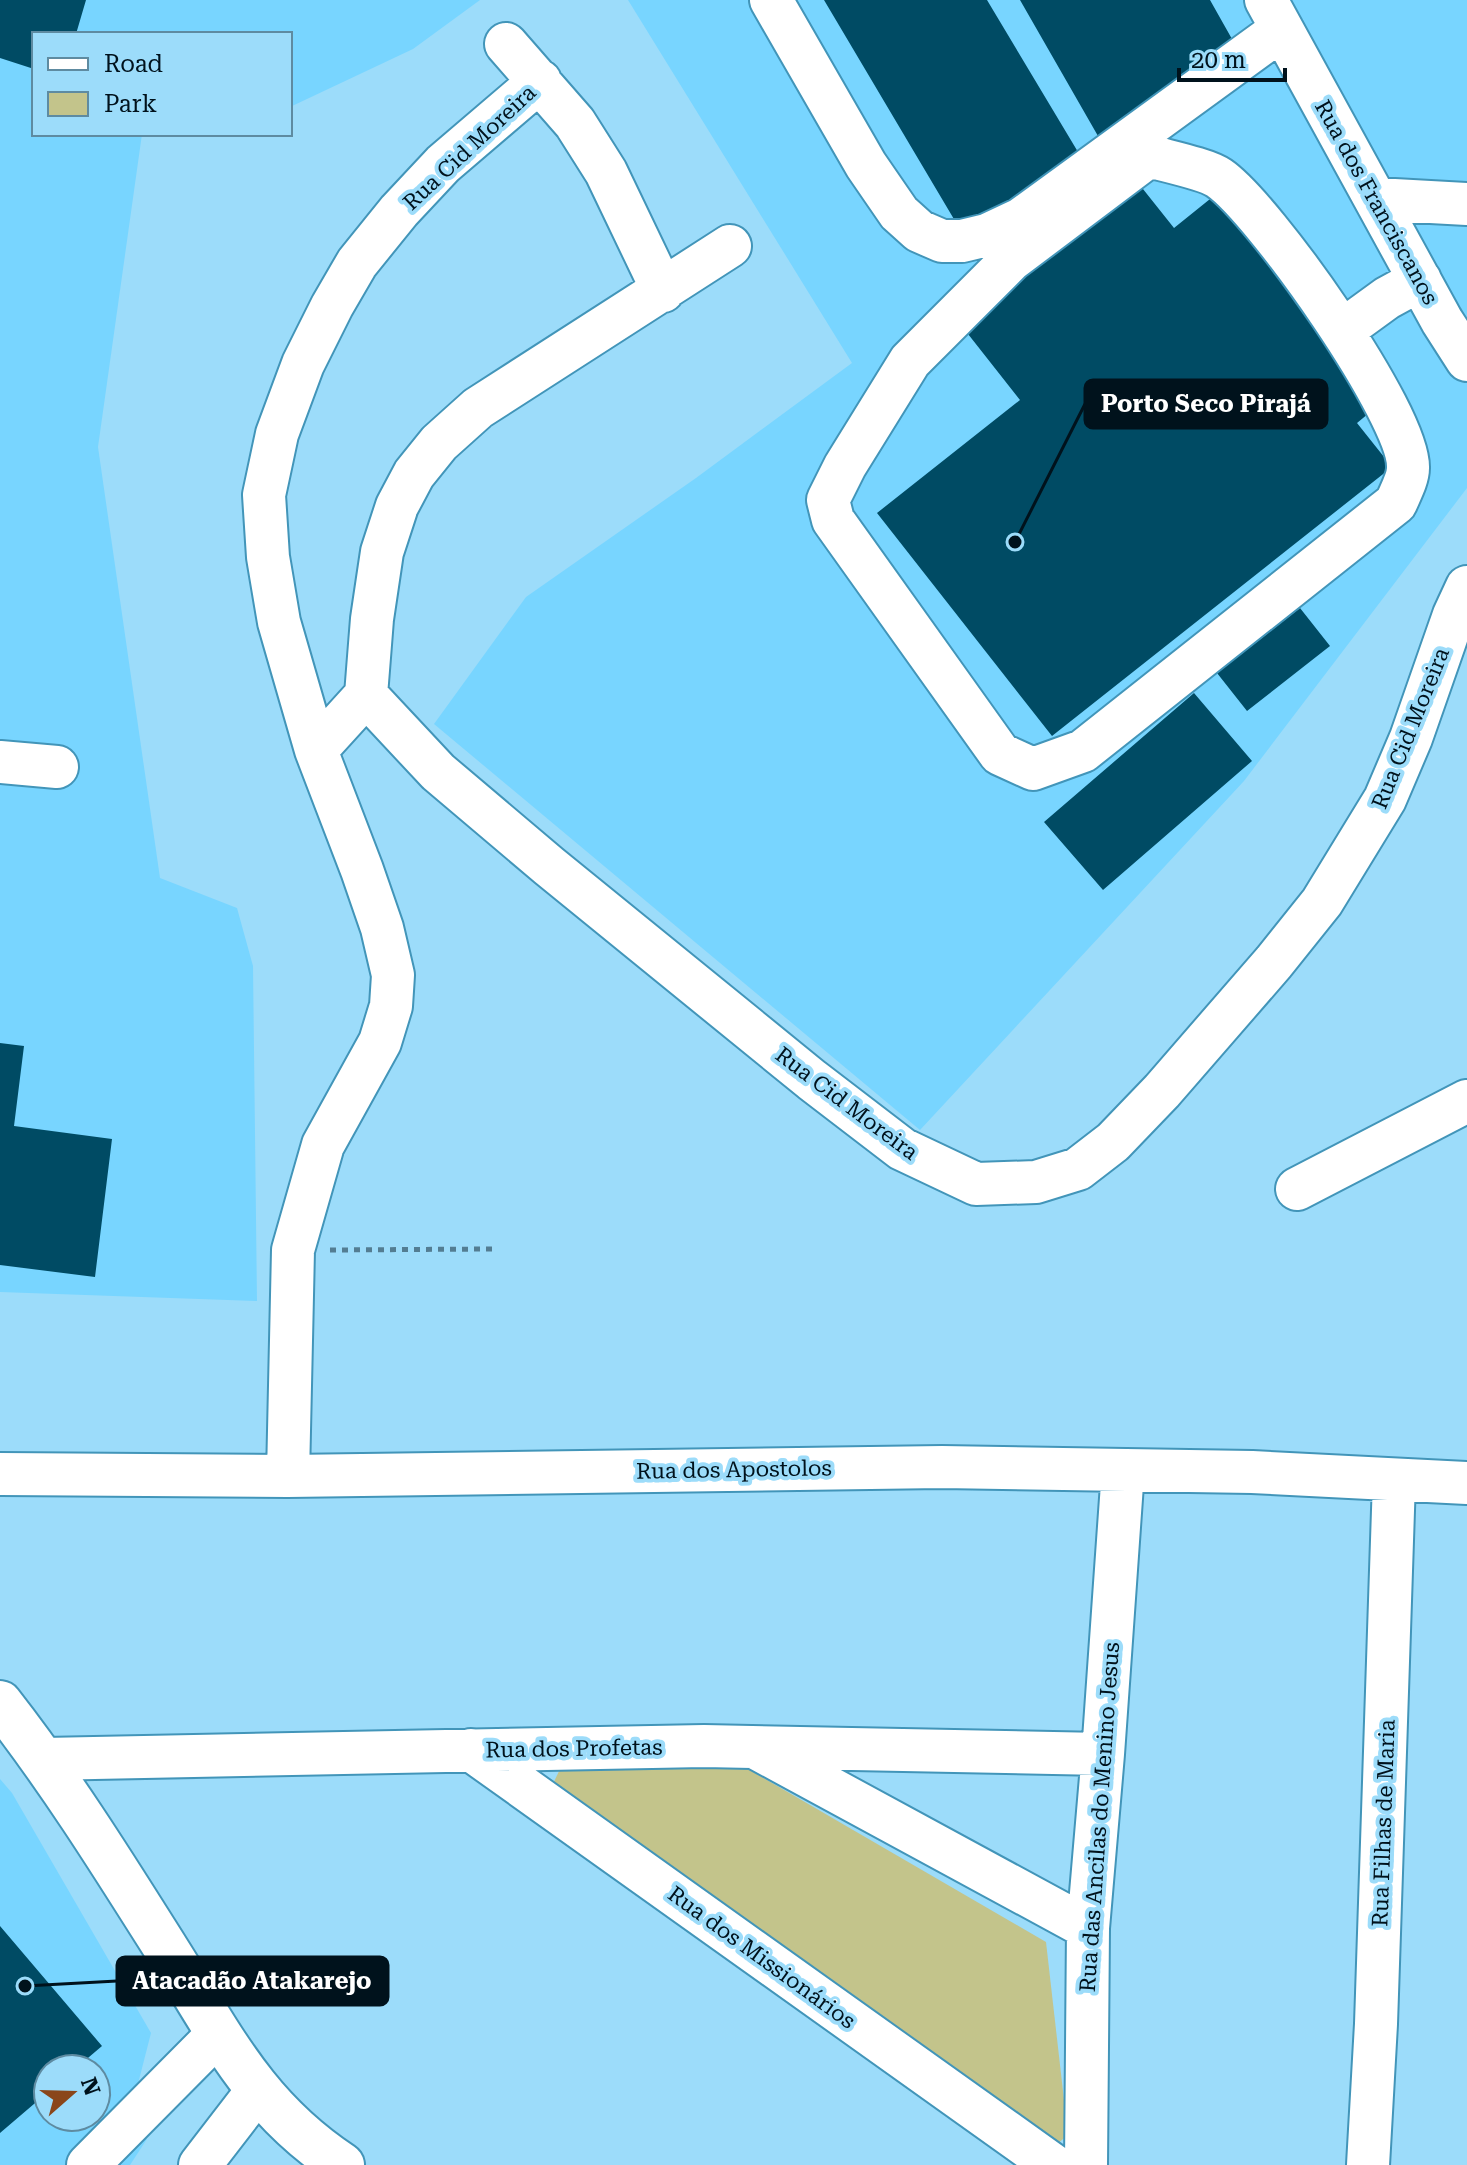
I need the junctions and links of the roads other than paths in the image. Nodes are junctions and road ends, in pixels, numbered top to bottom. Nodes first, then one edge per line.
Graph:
1 (771, 0) edge
2 (1274, 14) edge
3 (506, 44) dead end
4 (540, 81) junction
5 (1376, 199) junction
6 (1467, 204) edge
7 (730, 246) dead end
8 (1420, 280) junction
9 (663, 291) junction
10 (1343, 330) junction
11 (1467, 360) edge
12 (1467, 587) edge
13 (366, 695) junction
14 (316, 750) junction
15 (0, 762) edge
16 (57, 767) dead end
17 (1467, 1101) edge
18 (1297, 1189) dead end
19 (1123, 1470) junction
20 (0, 1474) edge
21 (288, 1476) junction
22 (1394, 1480) junction
23 (1467, 1483) edge
24 (0, 1703) edge
25 (754, 1746) junction
26 (471, 1750) junction
27 (1103, 1754) junction
28 (44, 1759) junction
29 (1088, 1928) junction
30 (218, 2034) junction
31 (257, 2091) junction
32 (88, 2165) edge
33 (200, 2165) edge
34 (342, 2165) edge
35 (1053, 2165) edge
36 (1086, 2165) edge
37 (1368, 2165) edge

1 - 2 street
2 - 5 street, Rua dos Franciscanos
3 - 4 street, Rua Cid Moreira
4 - 9 street, Rua Cid Moreira
4 - 14 street, Rua Cid Moreira
5 - 6 street
5 - 8 street, Rua dos Franciscanos
7 - 9 street
8 - 10 street
8 - 11 street, Rua dos Franciscanos
9 - 13 street
10 - 10 street
12 - 13 street, Rua Cid Moreira
13 - 14 street
14 - 21 street, Rua Cid Moreira
15 - 16 street
17 - 18 street
19 - 21 street, Rua dos Apostolos
19 - 22 street, Rua dos Apostolos
19 - 27 street, Rua das Ancilas do Menino Jesus
20 - 21 street, Rua dos Apostolos
22 - 23 street, Rua dos Apostolos
22 - 37 street, Rua Filhas de Maria
24 - 28 main road
25 - 26 street, Rua dos Profetas
25 - 27 street, Rua dos Profetas
25 - 29 street
26 - 28 street, Rua dos Profetas
26 - 35 street, Rua dos Missionários
27 - 29 street, Rua das Ancilas do Menino Jesus
28 - 30 main road
29 - 36 street, Rua das Ancilas do Menino Jesus
30 - 31 main road
30 - 32 street
31 - 33 street
31 - 34 main road

